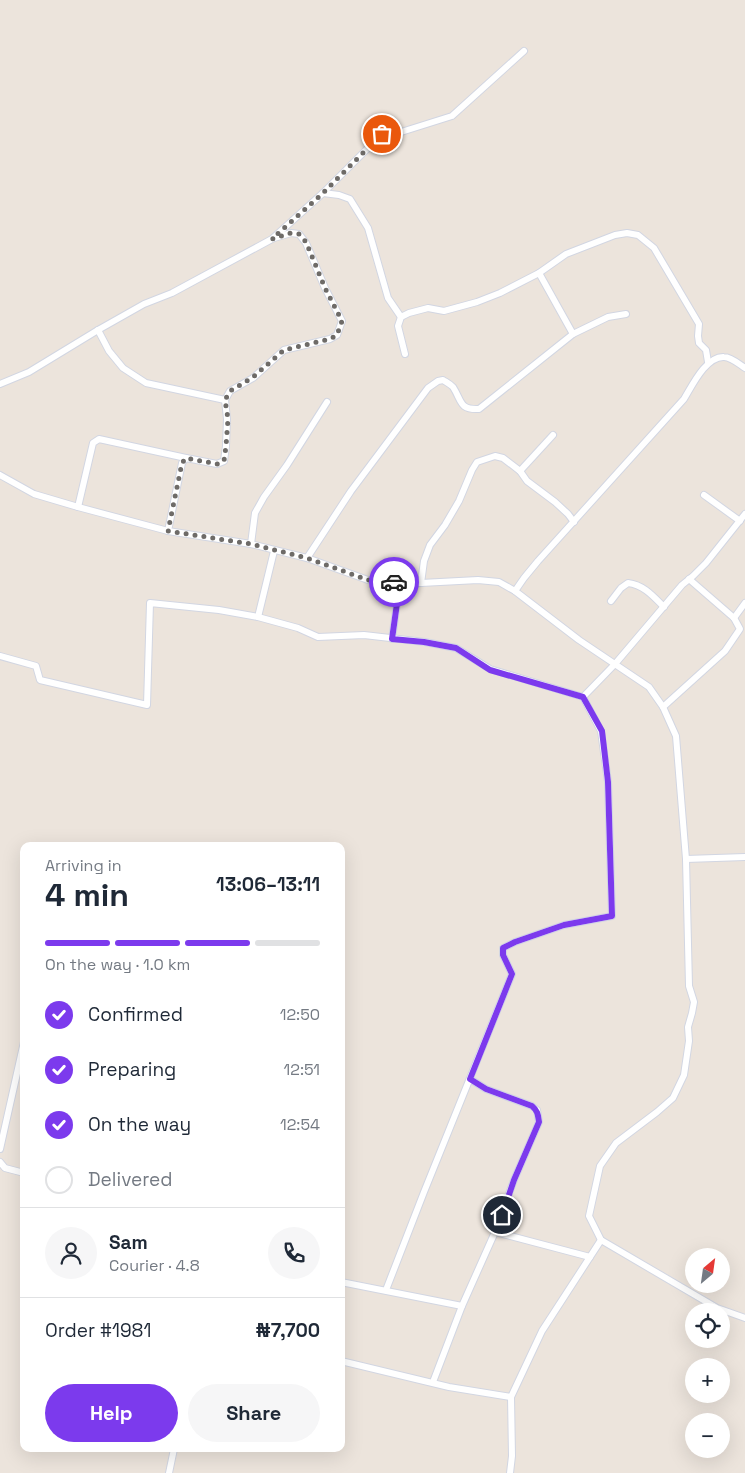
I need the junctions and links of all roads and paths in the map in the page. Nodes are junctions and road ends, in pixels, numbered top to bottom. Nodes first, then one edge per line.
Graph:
1 (524, 51) dead end
2 (323, 193) junction
3 (272, 239) junction
4 (539, 273) junction
5 (626, 314) dead end
6 (401, 317) junction
7 (98, 330) junction
8 (573, 334) junction
9 (405, 354) dead end
10 (708, 362) junction
11 (745, 368) edge
12 (0, 384) edge
13 (225, 400) junction
14 (327, 402) dead end
15 (553, 435) dead end
16 (186, 458) junction
17 (520, 471) junction
18 (0, 475) edge
19 (704, 495) dead end
20 (78, 507) junction
21 (745, 514) edge
22 (740, 521) junction
23 (574, 522) junction
24 (168, 531) junction
25 (251, 544) junction
26 (274, 551) junction
27 (307, 558) junction
28 (689, 579) junction
29 (400, 582) junction
30 (421, 583) junction
31 (515, 591) junction
32 (611, 602) dead end
33 (745, 604) edge
34 (664, 607) junction
35 (258, 617) junction
36 (734, 618) junction
37 (392, 639) junction
38 (0, 656) edge
39 (615, 664) junction
40 (583, 697) junction
41 (663, 707) junction
42 (745, 857) edge
43 (686, 859) junction
44 (20, 1060) edge
45 (470, 1079) junction
46 (0, 1149) edge
47 (0, 1162) edge
48 (20, 1172) edge
49 (495, 1232) junction
50 (601, 1240) junction
51 (590, 1257) junction
52 (345, 1283) edge
53 (386, 1290) junction
54 (462, 1306) junction
55 (745, 1318) edge
56 (345, 1362) edge
57 (433, 1382) junction
58 (511, 1397) junction
59 (173, 1452) edge
60 (169, 1473) edge
61 (510, 1473) edge

1 - 2 street
2 - 3 street
2 - 6 street
3 - 7 street
3 - 13 street
4 - 6 street
4 - 8 street
4 - 10 street
5 - 8 street
6 - 9 street
7 - 12 street
7 - 13 street
8 - 27 street
10 - 11 street
10 - 23 street
13 - 16 street
14 - 25 street
15 - 17 street
16 - 20 street
16 - 24 street
17 - 23 street
17 - 30 street
18 - 20 street
19 - 22 street
20 - 24 street
21 - 22 street
22 - 28 street
23 - 31 street
24 - 25 street
25 - 26 street
26 - 27 street
26 - 35 street
27 - 29 street
28 - 34 street
28 - 36 street
29 - 30 street
29 - 37 street
30 - 31 street
31 - 39 street
32 - 34 street
33 - 36 street
34 - 39 street
35 - 37 street
35 - 38 street
36 - 41 street
37 - 40 street
39 - 40 street
39 - 41 street
40 - 45 street
41 - 43 street
42 - 43 street
43 - 50 street
44 - 46 street
45 - 49 street
45 - 53 street
47 - 48 street
49 - 51 street
49 - 54 street
50 - 51 street
50 - 55 street
51 - 58 street
52 - 53 street
53 - 54 street
54 - 57 street
56 - 57 street
57 - 58 street
58 - 61 street
59 - 60 street

